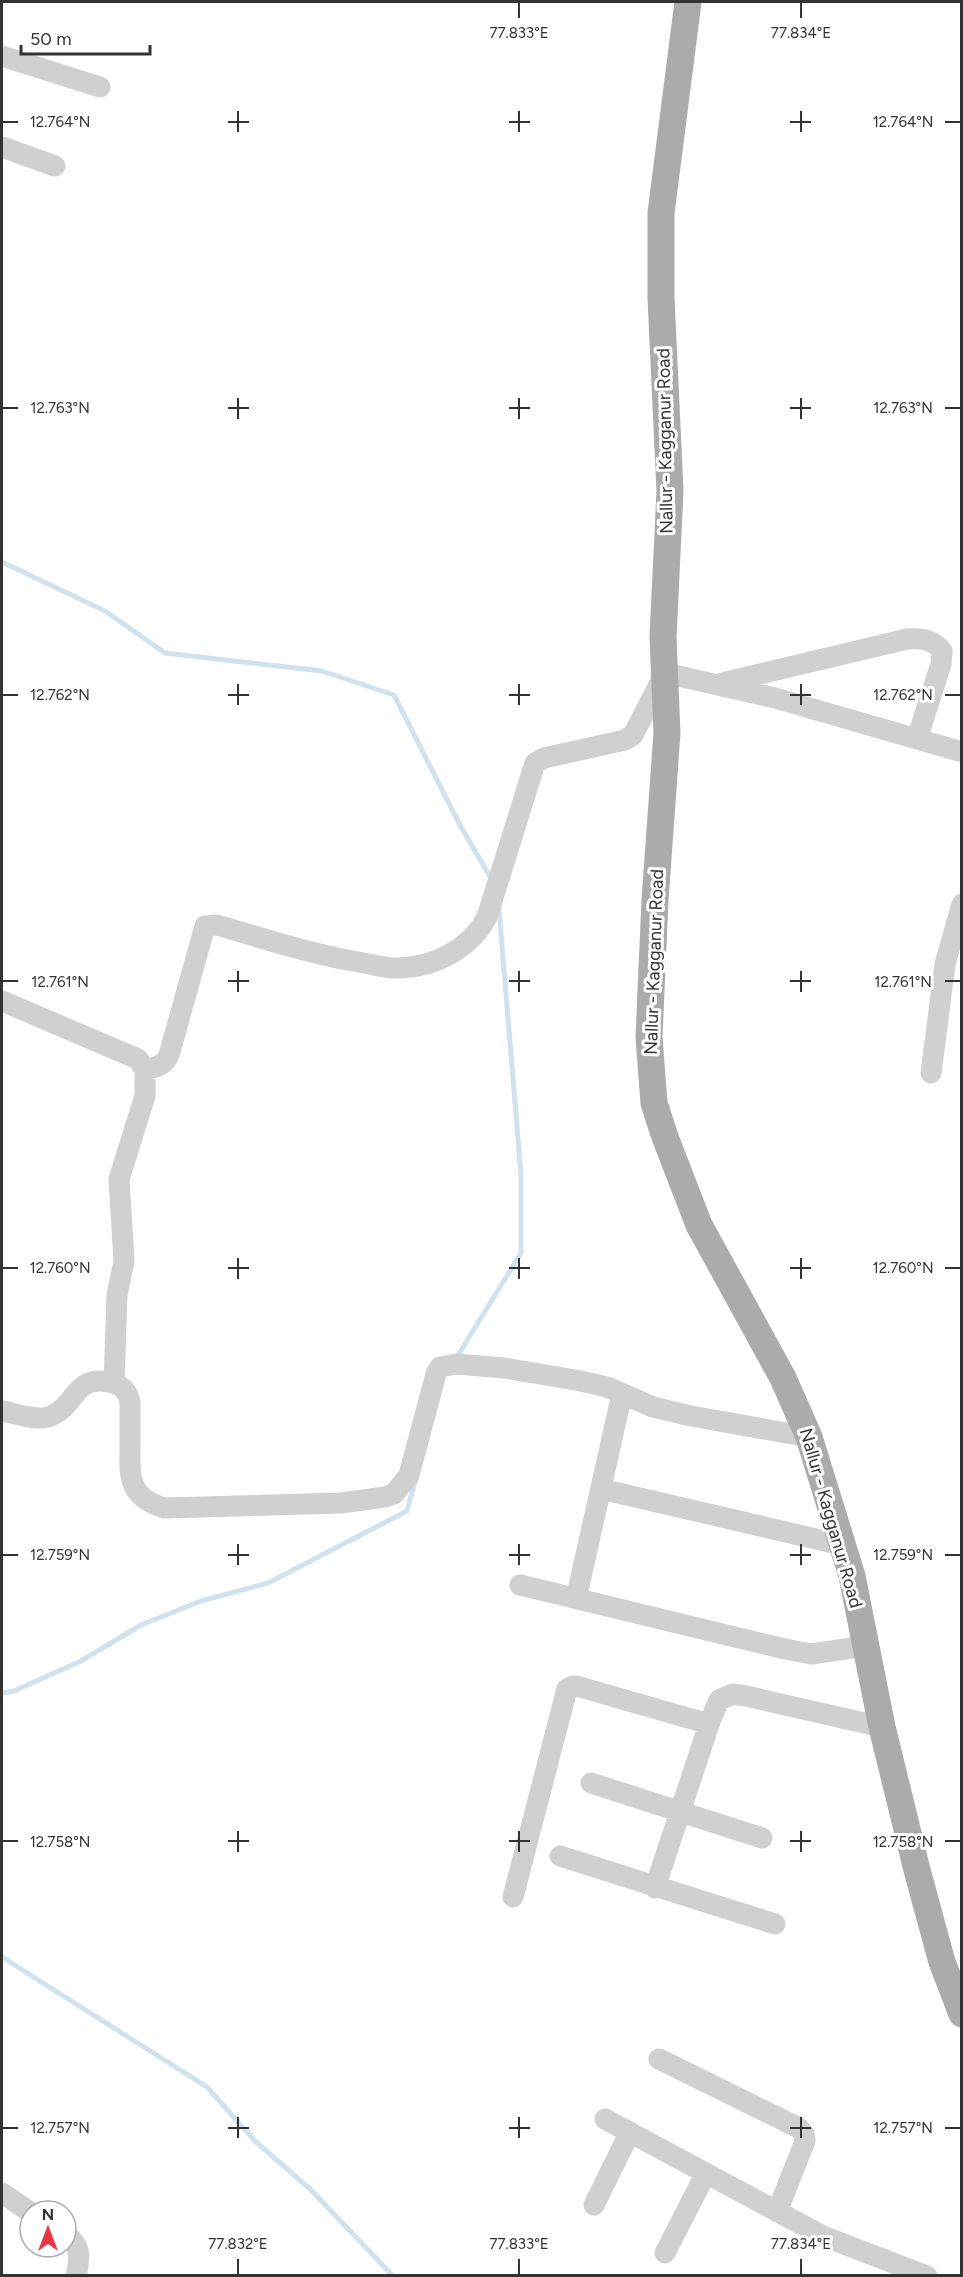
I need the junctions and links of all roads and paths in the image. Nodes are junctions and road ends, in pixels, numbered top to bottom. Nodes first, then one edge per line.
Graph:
1 (688, 2) edge
2 (2, 56) edge
3 (100, 87) dead end
4 (2, 147) edge
5 (56, 166) dead end
6 (665, 673) junction
7 (716, 685) junction
8 (917, 739) junction
9 (962, 752) edge
10 (962, 904) edge
11 (2, 1001) edge
12 (145, 1070) junction
13 (931, 1073) dead end
14 (114, 1383) junction
15 (622, 1394) junction
16 (2, 1411) edge
17 (809, 1437) junction
18 (601, 1489) junction
19 (842, 1545) junction
20 (520, 1585) dead end
21 (576, 1599) junction
22 (866, 1646) junction
23 (709, 1724) junction
24 (882, 1727) junction
25 (591, 1782) dead end
26 (680, 1813) junction
27 (762, 1838) dead end
28 (560, 1856) dead end
29 (655, 1888) junction
30 (513, 1897) dead end
31 (775, 1923) dead end
32 (962, 2014) edge
33 (659, 2058) dead end
34 (605, 2119) dead end
35 (630, 2132) junction
36 (706, 2174) junction
37 (2, 2193) edge
38 (18, 2204) edge
39 (594, 2205) dead end
40 (777, 2212) junction
41 (78, 2246) edge
42 (665, 2253) dead end
43 (76, 2276) edge
44 (927, 2276) edge

1 - 6 main road, Nallur - Kagganur Road
2 - 3 street
4 - 5 street
6 - 7 street
6 - 12 street
6 - 17 main road, Nallur - Kagganur Road
7 - 8 street
7 - 8 street
8 - 9 street
10 - 13 street
11 - 12 street
12 - 14 street
14 - 15 street
14 - 16 street
15 - 17 street
15 - 18 street
17 - 19 main road, Nallur - Kagganur Road
18 - 19 street
18 - 21 street
19 - 22 main road, Nallur - Kagganur Road
20 - 21 street
21 - 22 street
22 - 24 main road, Nallur - Kagganur Road
23 - 24 street
23 - 26 street
23 - 30 street
24 - 32 main road, Nallur - Kagganur Road
25 - 26 street
26 - 27 street
26 - 29 street
28 - 29 street
29 - 31 street
33 - 40 street
34 - 35 street
35 - 36 street
35 - 39 street
36 - 40 street
36 - 42 street
37 - 38 street
40 - 44 street
41 - 43 street

